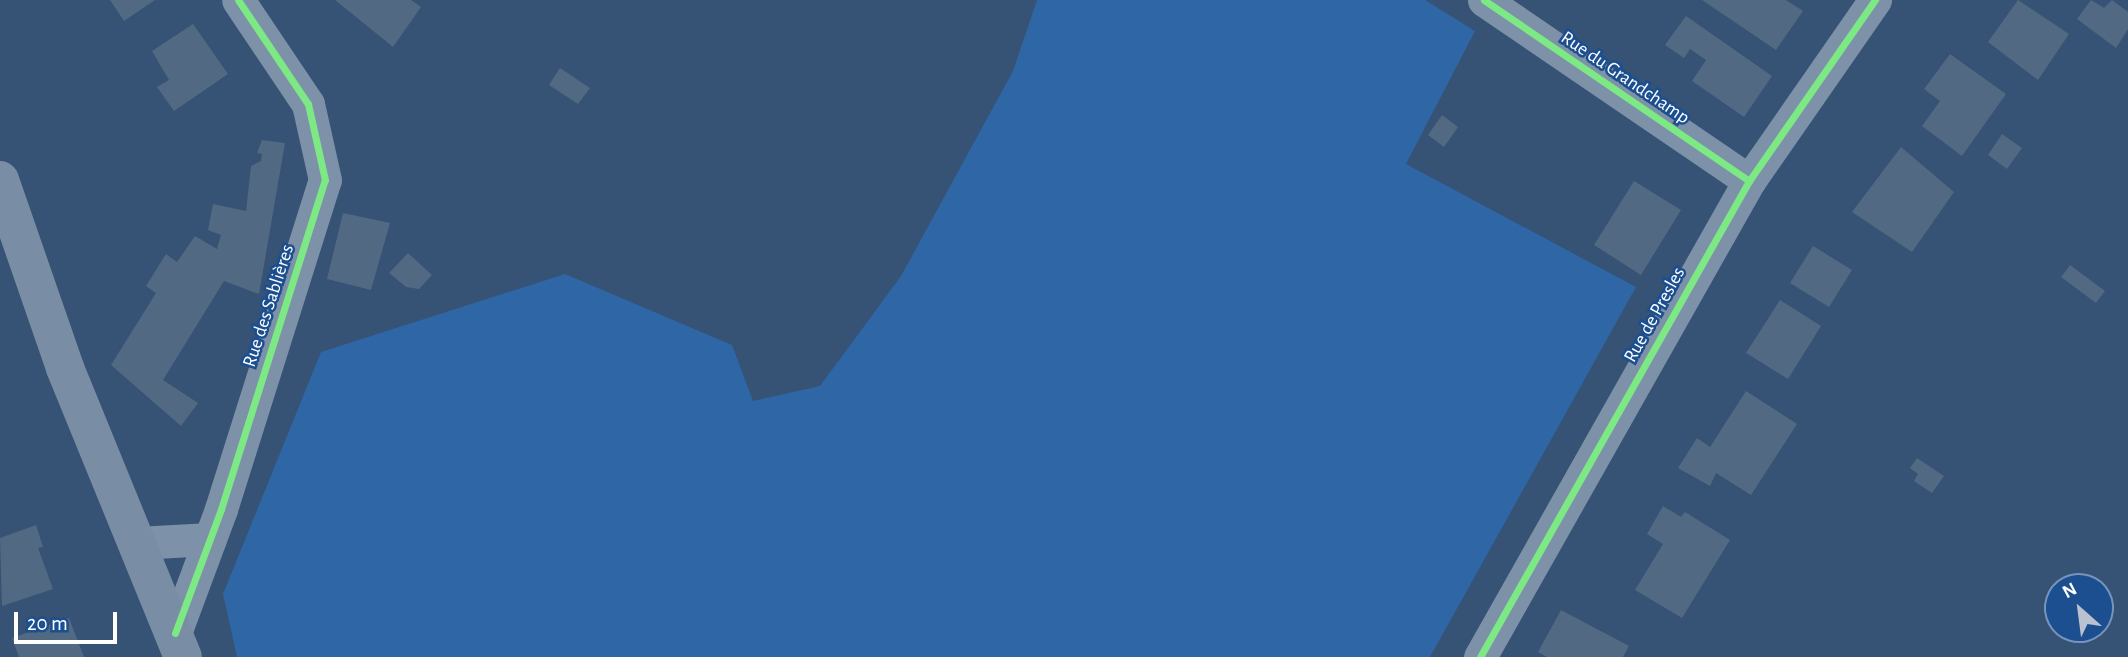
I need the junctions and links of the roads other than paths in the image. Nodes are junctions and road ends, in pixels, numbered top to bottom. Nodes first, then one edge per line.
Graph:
1 (237, 0) edge
2 (1484, 0) edge
3 (1875, 0) edge
4 (0, 180) edge
5 (1749, 181) junction
6 (209, 539) junction
7 (137, 543) junction
8 (179, 645) edge
9 (1480, 657) edge

1 - 6 street, Rue des Sablières
2 - 5 street, Rue du Grandchamp
3 - 5 street, Rue de Presles
4 - 7 main road, Rue des Sablières
5 - 9 street, Rue de Presles
6 - 7 street
6 - 8 street, Rue des Sablières
7 - 8 main road, Rue des Sablières

